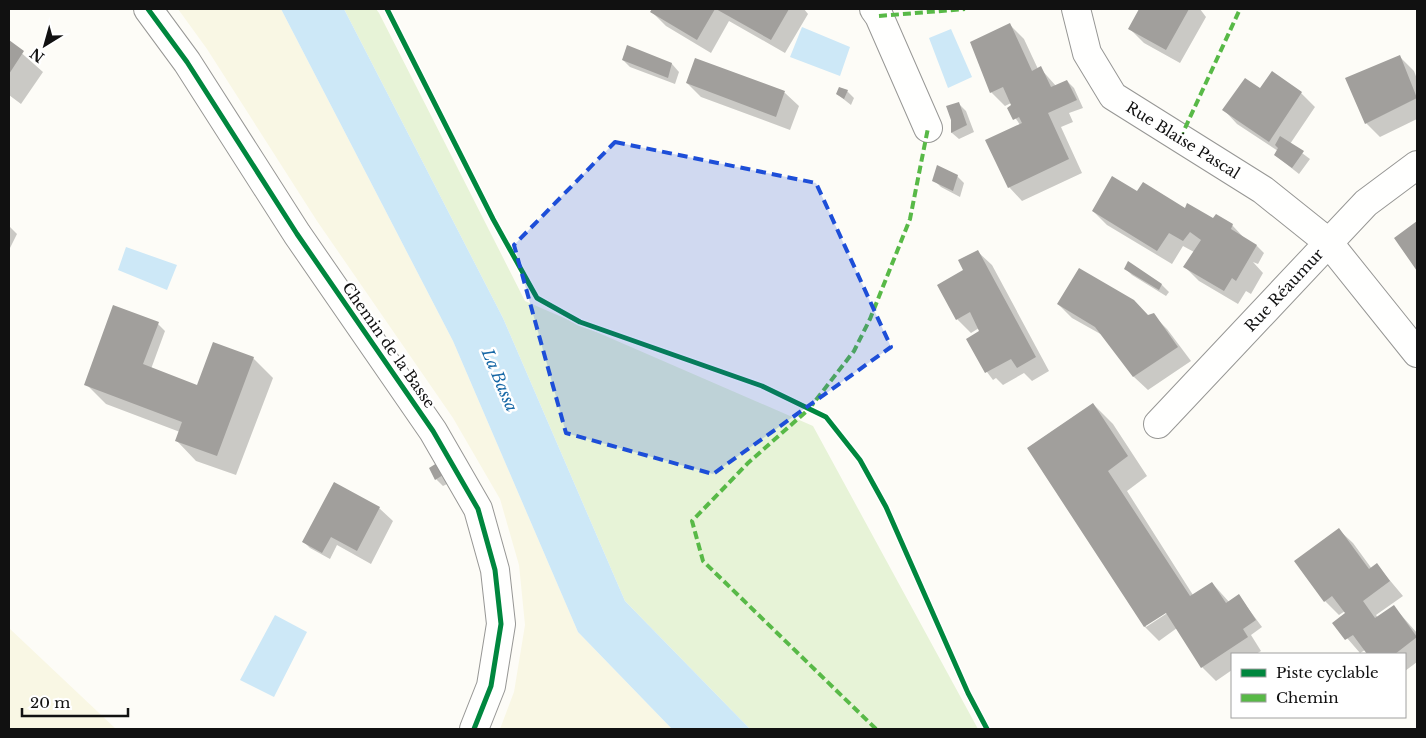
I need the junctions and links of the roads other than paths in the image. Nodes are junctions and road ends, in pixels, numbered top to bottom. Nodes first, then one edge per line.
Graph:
1 (148, 9) edge
2 (874, 9) edge
3 (1076, 9) edge
4 (928, 128) dead end
5 (1417, 165) edge
6 (1328, 242) junction
7 (1417, 354) edge
8 (1158, 424) dead end
9 (474, 729) edge

1 - 9 street, Chemin de la Basse
2 - 4 street
3 - 6 street, Rue Blaise Pascal
5 - 6 street, Rue Réaumur
6 - 7 street, Rue Blaise Pascal
6 - 8 street, Rue Réaumur

